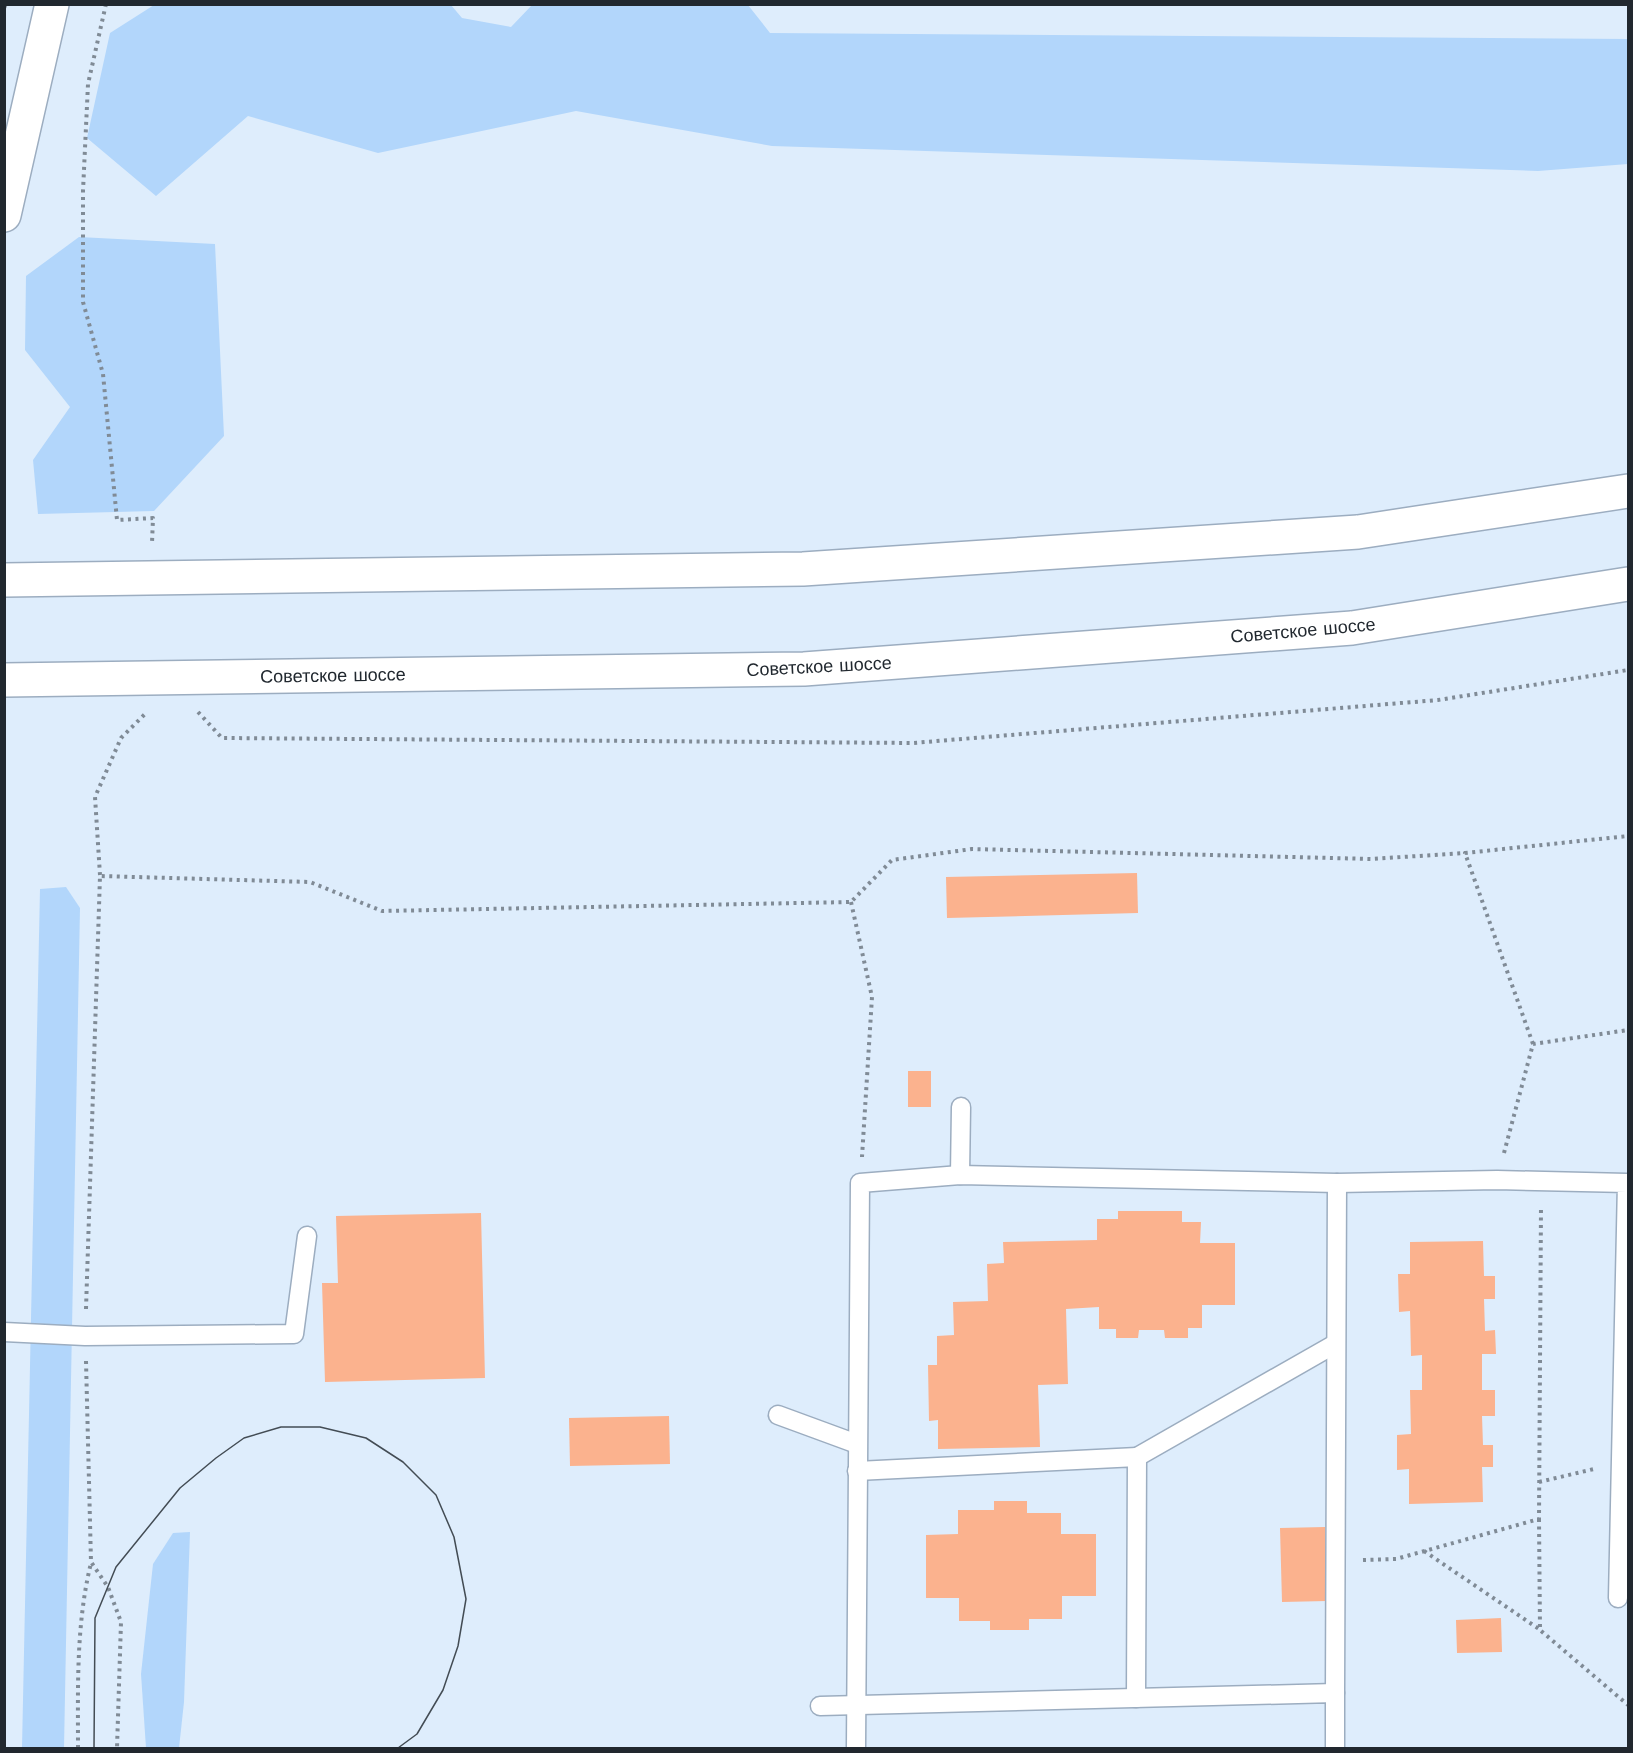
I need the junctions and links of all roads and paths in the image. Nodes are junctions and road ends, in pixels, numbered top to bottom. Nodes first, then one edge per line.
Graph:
1 (52, 4) edge
2 (106, 4) edge
3 (11, 156) edge
4 (4, 215) edge
5 (1629, 491) edge
6 (152, 543) dead end
7 (4, 580) edge
8 (1629, 584) edge
9 (1629, 670) edge
10 (4, 680) edge
11 (195, 709) dead end
12 (1629, 836) edge
13 (1465, 853) junction
14 (851, 902) junction
15 (1629, 1030) edge
16 (1533, 1044) junction
17 (961, 1107) dead end
18 (960, 1174) junction
19 (1497, 1180) junction
20 (1541, 1181) junction
21 (860, 1183) junction
22 (1337, 1183) junction
23 (308, 1236) dead end
24 (4, 1332) edge
25 (85, 1336) junction
26 (1335, 1344) junction
27 (778, 1414) dead end
28 (1625, 1436) edge
29 (857, 1443) junction
30 (1137, 1457) junction
31 (1621, 1463) junction
32 (857, 1471) junction
33 (1539, 1482) junction
34 (1539, 1519) junction
35 (1424, 1551) junction
36 (1336, 1561) junction
37 (91, 1562) junction
38 (1618, 1598) dead end
39 (1540, 1630) junction
40 (1335, 1693) junction
41 (1136, 1698) junction
42 (1629, 1705) edge
43 (820, 1706) dead end
44 (856, 1707) junction
45 (78, 1749) edge
46 (117, 1749) edge
47 (856, 1749) edge
48 (1335, 1749) edge

1 - 3 main road
2 - 6 path
3 - 4 main road
5 - 7 main road
8 - 10 main road, Советское шоссе
9 - 11 path
12 - 13 path
13 - 14 path
13 - 16 path
14 - 21 path
14 - 25 path
15 - 16 path
16 - 19 path
17 - 18 lane
18 - 21 lane
18 - 22 lane
19 - 20 lane
19 - 22 lane
20 - 28 lane
20 - 33 path
21 - 29 lane
22 - 26 lane
23 - 25 lane
24 - 25 lane
25 - 37 path
26 - 30 lane
26 - 36 lane
27 - 29 lane
28 - 31 lane
29 - 32 lane
30 - 32 lane
30 - 41 lane
31 - 33 path
31 - 38 lane
32 - 44 lane
33 - 34 path
34 - 35 path
34 - 39 path
35 - 36 path
35 - 39 path
36 - 40 lane
37 - 45 path
37 - 46 path
39 - 42 path
40 - 41 lane
40 - 48 lane
41 - 44 lane
43 - 44 lane
44 - 47 lane

